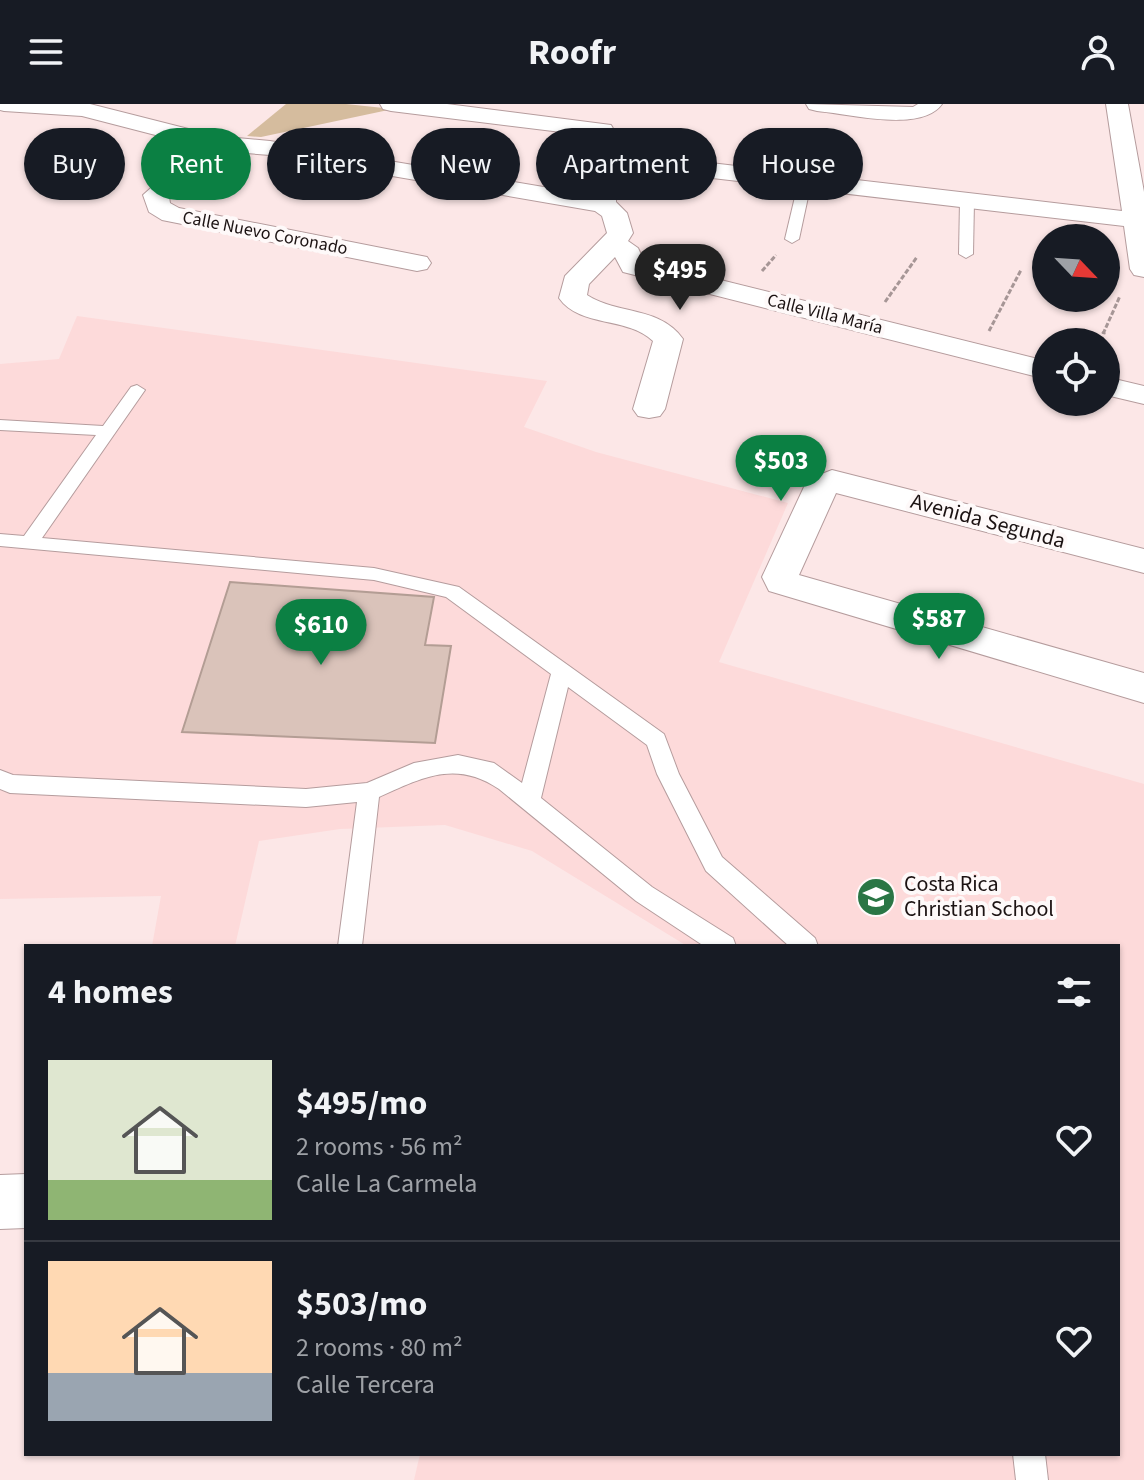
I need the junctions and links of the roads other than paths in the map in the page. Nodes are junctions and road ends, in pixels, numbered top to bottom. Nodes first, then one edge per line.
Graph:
1 (4, 104) edge
2 (391, 104) edge
3 (817, 104) edge
4 (931, 104) edge
5 (1127, 121) edge
6 (157, 128) edge
7 (594, 128) edge
8 (251, 146) edge
9 (863, 190) edge
10 (157, 200) edge
11 (603, 200) edge
12 (800, 200) edge
13 (967, 201) junction
14 (603, 205) junction
15 (1140, 221) edge
16 (792, 239) dead end
17 (614, 243) junction
18 (966, 254) dead end
19 (417, 263) dead end
20 (1144, 269) edge
21 (1032, 366) edge
22 (1120, 389) edge
23 (137, 390) dead end
24 (1144, 395) edge
25 (649, 409) dead end
26 (0, 425) edge
27 (107, 431) junction
28 (0, 540) edge
29 (29, 543) junction
30 (1144, 561) edge
31 (561, 673) junction
32 (1144, 688) edge
33 (0, 779) edge
34 (369, 792) junction
35 (529, 800) junction
36 (350, 944) edge
37 (721, 944) edge
38 (804, 944) edge
39 (24, 1201) edge
40 (0, 1202) edge
41 (1029, 1456) edge
42 (1032, 1480) edge

1 - 6 street
2 - 7 street
3 - 4 street
5 - 15 street
8 - 14 street
9 - 13 street
10 - 19 street, Calle Nuevo Coronado
11 - 14 street
12 - 16 lane
13 - 15 street
13 - 18 lane
14 - 17 street
15 - 20 street
17 - 21 street, Calle Villa María
17 - 25 street
22 - 24 street
23 - 27 lane
26 - 27 lane
27 - 29 lane
28 - 29 lane
29 - 31 lane
30 - 32 street, Avenida Segunda
31 - 35 lane
31 - 38 lane
33 - 34 lane
34 - 35 lane
34 - 36 lane
35 - 37 lane
39 - 40 street
41 - 42 lane

